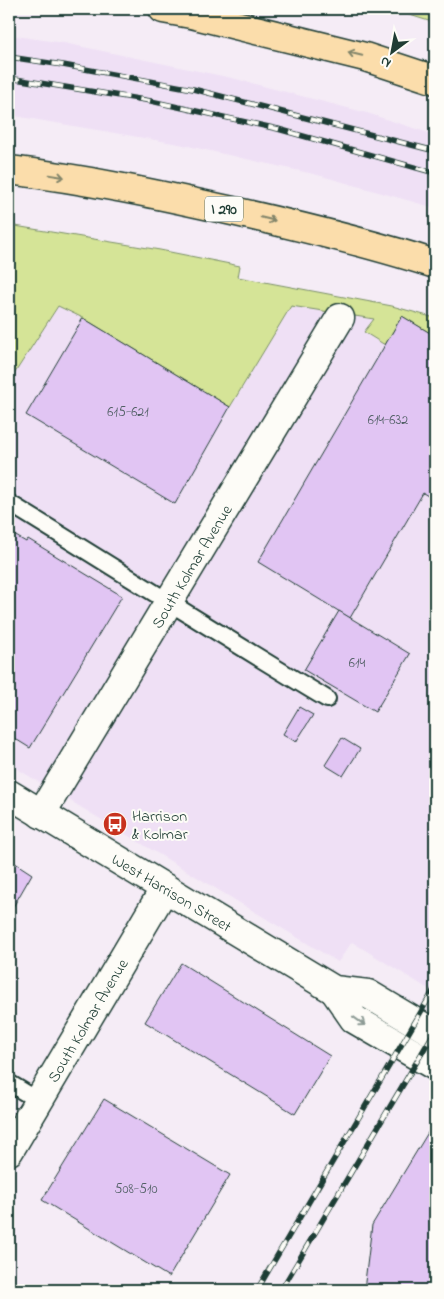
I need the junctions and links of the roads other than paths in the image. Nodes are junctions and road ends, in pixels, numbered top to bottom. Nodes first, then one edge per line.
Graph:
1 (163, 9) edge
2 (435, 80) edge
3 (9, 170) edge
4 (435, 264) edge
5 (340, 318) dead end
6 (9, 503) edge
7 (170, 602) junction
8 (327, 699) dead end
9 (9, 794) edge
10 (41, 814) junction
11 (164, 888) junction
12 (334, 990) junction
13 (435, 1034) edge
14 (435, 1066) edge
15 (9, 1083) edge
16 (39, 1101) junction
17 (9, 1152) edge

2 -> 1 highway
3 -> 4 highway, I 290
5 - 7 street, South Kolmar Avenue
6 - 7 lane
7 - 8 lane
7 - 10 street, South Kolmar Avenue
9 - 10 street, West Harrison Street
10 - 11 street, West Harrison Street
11 - 12 street, West Harrison Street
11 - 16 street, South Kolmar Avenue
12 - 13 street, West Harrison Street
12 -> 14 street, West Harrison Street
15 - 16 lane
16 - 17 street, South Kolmar Avenue

